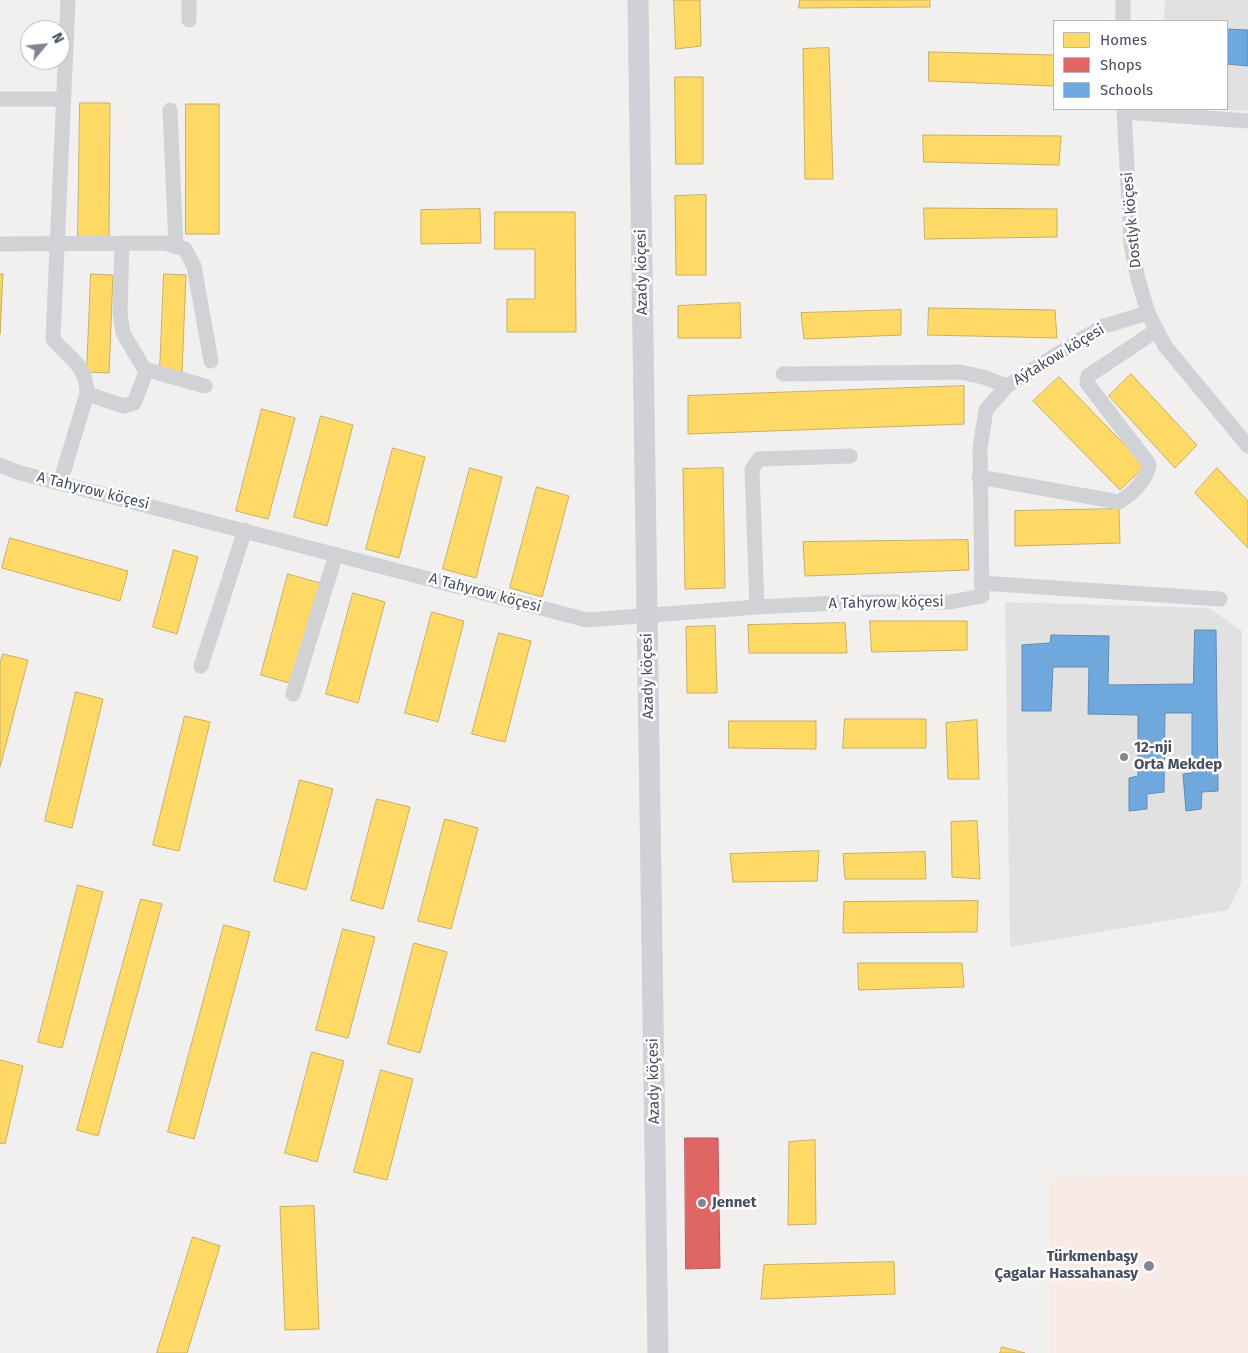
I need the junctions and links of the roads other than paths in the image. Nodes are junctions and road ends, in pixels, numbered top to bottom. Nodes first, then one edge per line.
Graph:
1 (68, 0) edge
2 (190, 0) edge
3 (638, 0) edge
4 (1123, 0) edge
5 (189, 20) dead end
6 (1123, 20) edge
7 (0, 99) edge
8 (64, 99) junction
9 (170, 110) dead end
10 (1124, 110) edge
11 (1248, 121) edge
12 (0, 244) edge
13 (57, 244) junction
14 (122, 244) junction
15 (176, 246) junction
16 (1148, 313) junction
17 (1157, 330) junction
18 (211, 361) dead end
19 (146, 372) junction
20 (782, 374) dead end
21 (205, 386) dead end
22 (1007, 386) junction
23 (87, 394) junction
24 (1248, 446) edge
25 (850, 456) dead end
26 (0, 465) edge
27 (979, 477) junction
28 (60, 483) junction
29 (245, 530) junction
30 (336, 554) junction
31 (981, 590) junction
32 (1220, 598) dead end
33 (757, 607) junction
34 (648, 616) junction
35 (201, 666) dead end
36 (293, 694) dead end
37 (658, 1353) edge

1 - 8 street
2 - 5 street
3 - 34 main road, Azady köçesi
4 - 6 street
7 - 8 street
8 - 13 street
9 - 15 street
10 - 11 street
10 - 16 street, Dostlyk köçesi
12 - 13 street
13 - 14 street
13 - 23 street
14 - 15 street
14 - 19 street
15 - 18 street
16 - 17 street, Dostlyk köçesi
16 - 22 street, Aýtakow köçesi
17 - 24 street, Dostlyk köçesi
17 - 27 street
19 - 21 street
19 - 23 street
20 - 22 street
22 - 27 street, Aýtakow köçesi
23 - 28 street
25 - 33 street
26 - 28 street, A Tahyrow köçesi
27 - 31 street, Aýtakow köçesi
28 - 29 street, A Tahyrow köçesi
29 - 30 street, A Tahyrow köçesi
29 - 35 street
30 - 34 street, A Tahyrow köçesi
30 - 36 street
31 - 32 street, A Tahyrow köçesi
31 - 33 street, A Tahyrow köçesi
33 - 34 street, A Tahyrow köçesi
34 - 37 main road, Azady köçesi

